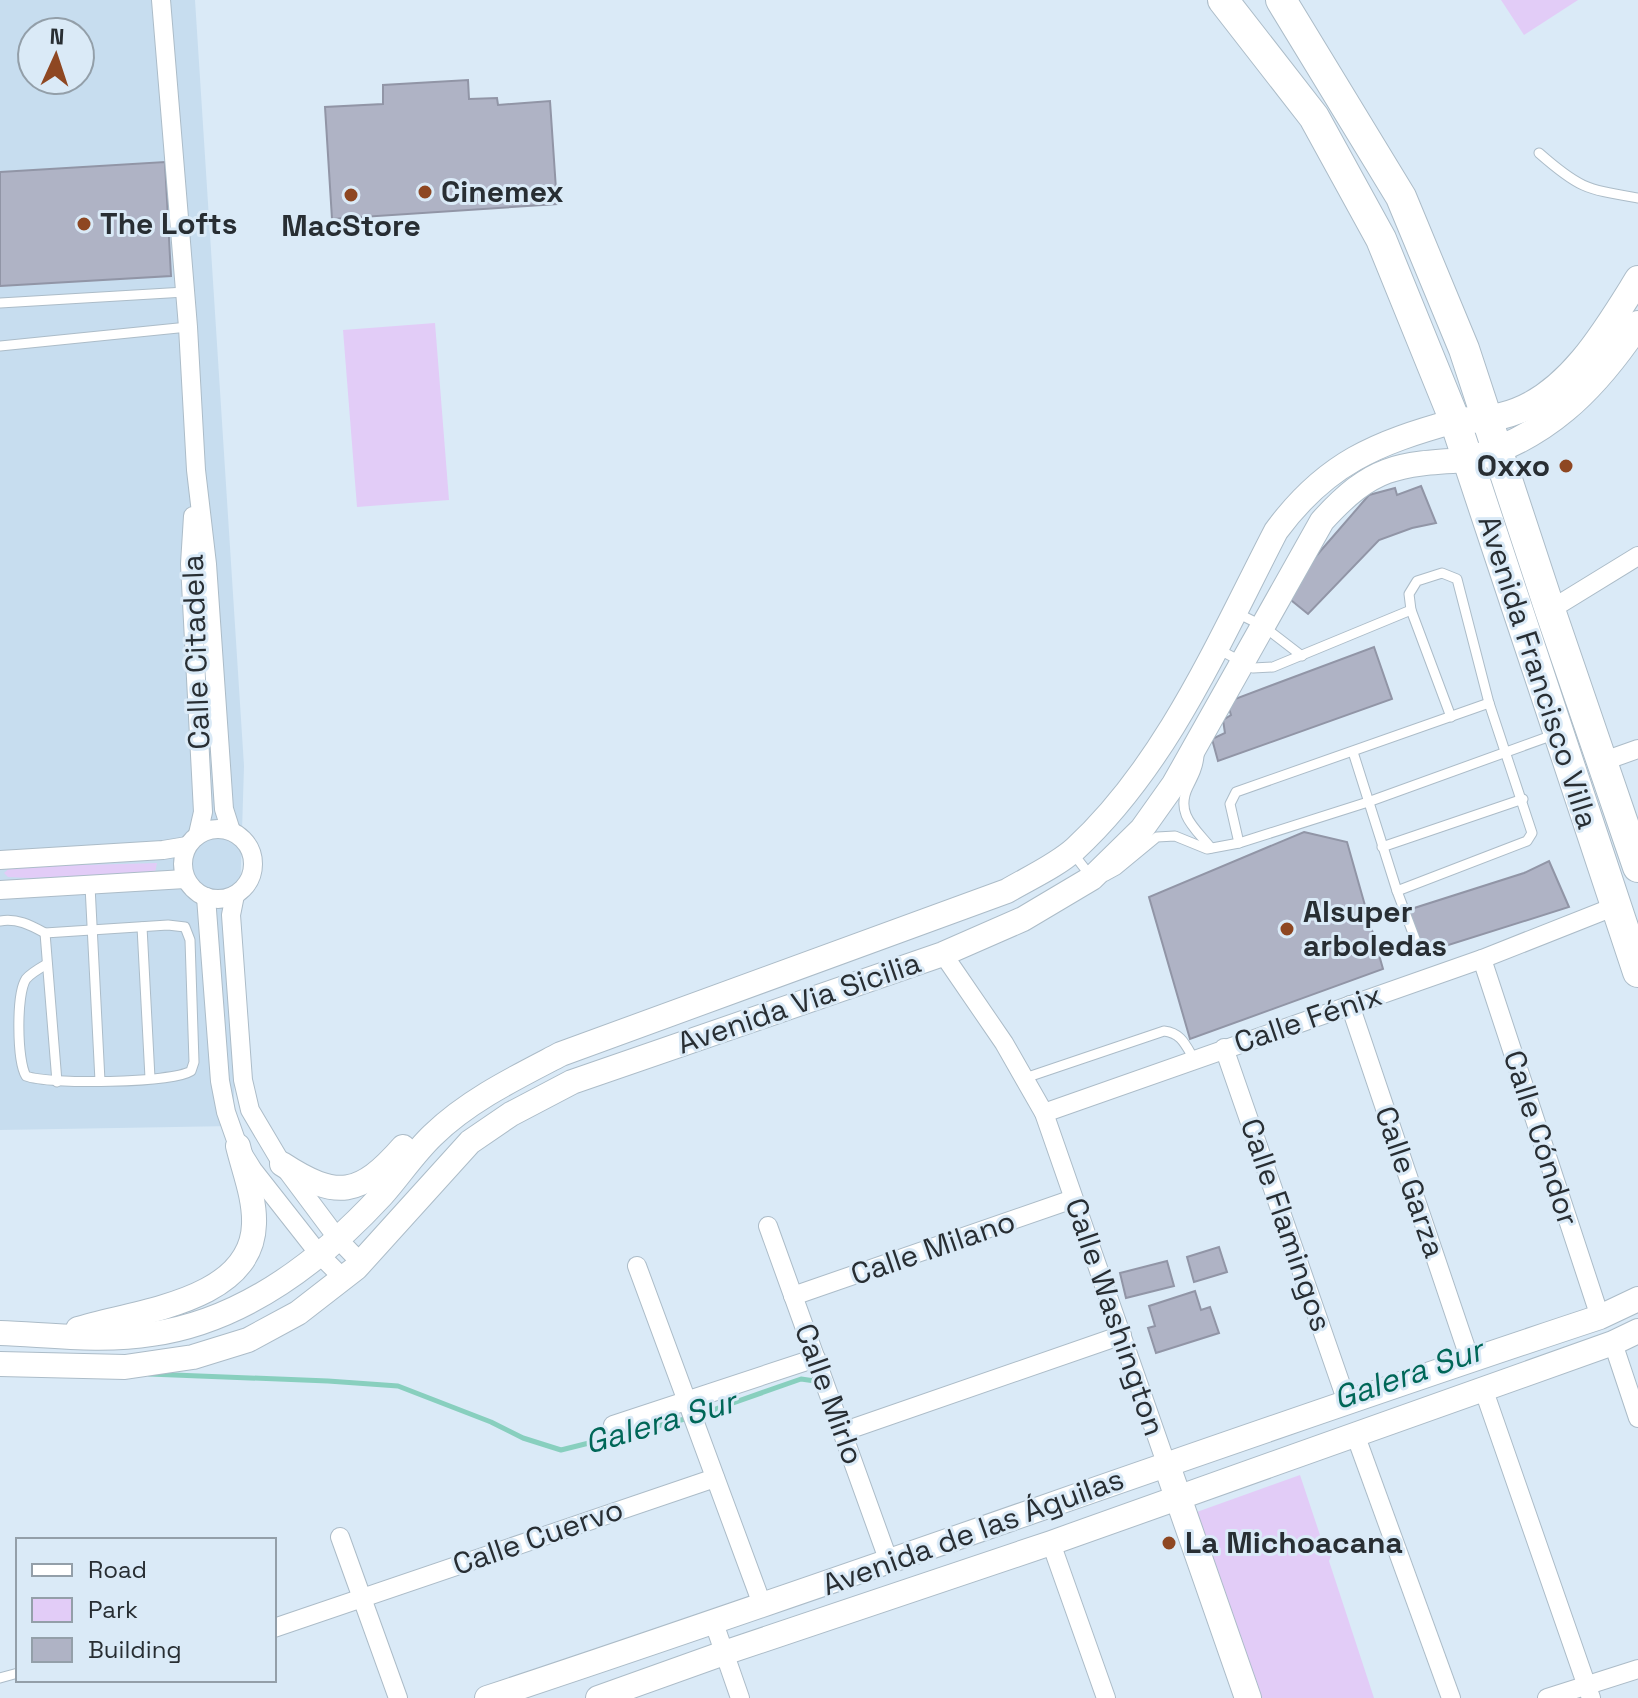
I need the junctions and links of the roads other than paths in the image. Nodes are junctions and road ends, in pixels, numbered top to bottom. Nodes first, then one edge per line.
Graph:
1 (161, 0) edge
2 (1223, 0) edge
3 (1281, 0) edge
4 (1539, 153) dead end
5 (1638, 198) edge
6 (1638, 279) edge
7 (185, 292) junction
8 (0, 303) edge
9 (1638, 324) edge
10 (188, 327) junction
11 (0, 346) edge
12 (1488, 418) junction
13 (1455, 421) junction
14 (1498, 451) junction
15 (1467, 460) junction
16 (196, 470) junction
17 (1638, 556) edge
18 (1411, 610) junction
19 (1550, 610) junction
20 (1234, 612) junction
21 (1263, 626) junction
22 (1215, 647) junction
23 (1302, 656) junction
24 (1241, 662) junction
25 (1489, 703) junction
26 (1451, 717) junction
27 (1558, 733) junction
28 (1200, 741) junction
29 (1638, 749) edge
30 (1353, 752) junction
31 (1506, 752) junction
32 (1604, 761) junction
33 (1523, 799) junction
34 (1368, 802) junction
35 (231, 831) junction
36 (193, 840) junction
37 (1239, 843) junction
38 (1382, 847) junction
39 (1211, 848) junction
40 (1072, 852) junction
41 (0, 860) edge
42 (1638, 867) edge
43 (1092, 878) junction
44 (185, 879) junction
45 (90, 886) junction
46 (0, 890) edge
47 (1397, 891) junction
48 (235, 895) junction
49 (206, 897) junction
50 (1627, 912) edge
51 (0, 921) edge
52 (142, 927) junction
53 (92, 928) junction
54 (45, 933) junction
55 (1417, 944) dead end
56 (943, 954) junction
57 (1482, 959) junction
58 (47, 964) junction
59 (1638, 972) edge
60 (1350, 1005) junction
61 (1224, 1048) junction
62 (1194, 1059) junction
63 (150, 1078) junction
64 (1025, 1078) junction
65 (100, 1081) junction
66 (57, 1082) junction
67 (464, 1111) junction
68 (1044, 1113) junction
69 (238, 1146) junction
70 (282, 1164) junction
71 (1073, 1199) junction
72 (768, 1226) dead end
73 (328, 1247) junction
74 (637, 1266) dead end
75 (352, 1270) junction
76 (793, 1296) junction
77 (1638, 1299) edge
78 (1600, 1317) junction
79 (1638, 1331) edge
80 (0, 1333) edge
81 (59, 1335) junction
82 (1122, 1335) junction
83 (1613, 1343) junction
84 (816, 1358) junction
85 (1470, 1360) junction
86 (0, 1364) edge
87 (1483, 1388) junction
88 (687, 1401) junction
89 (1347, 1402) junction
90 (1638, 1418) edge
91 (613, 1425) dead end
92 (842, 1432) junction
93 (1355, 1434) junction
94 (1166, 1463) junction
95 (715, 1478) junction
96 (1178, 1496) junction
97 (340, 1537) dead end
98 (1051, 1543) junction
99 (889, 1562) junction
100 (361, 1596) junction
101 (763, 1607) junction
102 (714, 1623) junction
103 (276, 1627) edge
104 (724, 1653) junction
105 (1638, 1669) edge
106 (1589, 1691) edge
107 (1103, 1697) edge
108 (398, 1698) edge
109 (487, 1698) edge
110 (598, 1698) edge
111 (740, 1698) edge
112 (1248, 1698) edge
113 (1451, 1698) edge
114 (1547, 1698) edge

1 - 7 street, Calle Citadela
2 - 13 main road, Avenida Francisco Villa
3 - 12 main road, Avenida Francisco Villa
4 - 5 lane
6 - 12 main road
7 - 8 lane
7 - 10 street, Calle Citadela
9 - 14 main road
10 - 11 lane
10 - 16 street, Calle Citadela
12 - 13 main road
12 - 14 main road, Avenida Francisco Villa
13 - 15 main road, Avenida Francisco Villa
13 - 20 street, Avenida Via Sicilia
14 - 15 main road
14 - 19 main road, Avenida Francisco Villa
15 - 21 street, Avenida Via Sicilia
15 - 27 main road, Avenida Francisco Villa
16 - 35 street, Calle Citadela
16 - 36 street, Calle Citadela
17 - 19 street
18 - 23 lane
18 - 25 lane
18 - 26 lane
19 - 32 main road, Avenida Francisco Villa
20 - 21 lane
20 - 22 street, Avenida Via Sicilia
21 - 23 lane
21 - 24 street, Avenida Via Sicilia
22 - 24 lane
22 - 40 street, Avenida Via Sicilia
23 - 24 lane
24 - 28 street, Avenida Via Sicilia
25 - 26 lane
25 - 31 lane
26 - 30 lane
27 - 31 lane
27 - 32 main road
27 - 50 main road, Avenida Francisco Villa
28 - 39 lane
28 - 43 street, Avenida Via Sicilia
29 - 32 street
30 - 34 lane
30 - 37 lane
31 - 33 lane
31 - 34 lane
32 - 42 main road, Avenida Francisco Villa
33 - 38 lane
33 - 47 lane
34 - 37 lane
34 - 38 lane
35 - 36 street
35 - 48 street
36 - 41 street
36 - 44 street
37 - 39 lane
38 - 47 lane
39 - 43 lane
40 - 43 lane
40 - 67 street, Avenida Via Sicilia
43 - 56 street, Avenida Via Sicilia
44 - 45 street
44 - 49 street
45 - 46 street
45 - 53 lane
47 - 55 lane
48 - 49 street
48 - 70 street
49 - 69 street
50 - 57 street, Calle Fénix
50 - 59 main road, Avenida Francisco Villa
51 - 54 lane
52 - 53 lane
52 - 63 lane
52 - 63 lane
53 - 54 lane
53 - 65 lane
54 - 58 lane
56 - 64 street, Calle Washington
56 - 75 street, Avenida Via Sicilia
57 - 60 street, Calle Fénix
57 - 78 street, Calle Cóndor
58 - 66 lane
58 - 66 lane
60 - 61 street, Calle Fénix
60 - 85 street, Calle Garza
61 - 62 street, Calle Fénix
61 - 89 street, Calle Flamingos
62 - 64 lane
62 - 68 street, Calle Fénix
63 - 65 lane
64 - 68 street, Calle Washington
65 - 66 lane
67 - 70 street
67 - 73 street, Avenida Via Sicilia
68 - 71 street, Calle Washington
69 - 73 street
69 - 81 street
70 - 73 street
71 - 76 street, Calle Milano
71 - 82 street, Calle Washington
72 - 76 street, Calle Mirlo
73 - 75 street
73 - 81 street, Avenida Via Sicilia
74 - 88 street
75 - 86 street, Avenida Via Sicilia
76 - 84 street, Calle Mirlo
77 - 78 street, Avenida de las Águilas
78 - 85 street, Avenida de las Águilas
79 - 83 street, Avenida de las Águilas
80 - 81 street, Avenida Via Sicilia
82 - 92 street
82 - 94 street, Calle Washington
83 - 87 street, Avenida de las Águilas
83 - 90 street
84 - 88 street
84 - 92 street, Calle Mirlo
85 - 89 street, Avenida de las Águilas
87 - 93 street, Avenida de las Águilas
87 - 106 street
88 - 91 street
88 - 95 street
89 - 94 street, Avenida de las Águilas
92 - 99 street, Calle Mirlo
93 - 96 street, Avenida de las Águilas
93 - 113 street
94 - 96 main road, Calle Washington
94 - 99 street, Avenida de las Águilas
95 - 100 street, Calle Cuervo
95 - 101 street
96 - 98 street, Avenida de las Águilas
96 - 112 main road, Calle Washington
97 - 100 street
98 - 104 street, Avenida de las Águilas
98 - 107 street
99 - 101 street, Avenida de las Águilas
100 - 103 street, Calle Cuervo
100 - 108 street
101 - 102 street, Avenida de las Águilas
102 - 104 street
102 - 109 street, Avenida de las Águilas
104 - 110 street, Avenida de las Águilas
104 - 111 street
105 - 106 street
106 - 114 street

